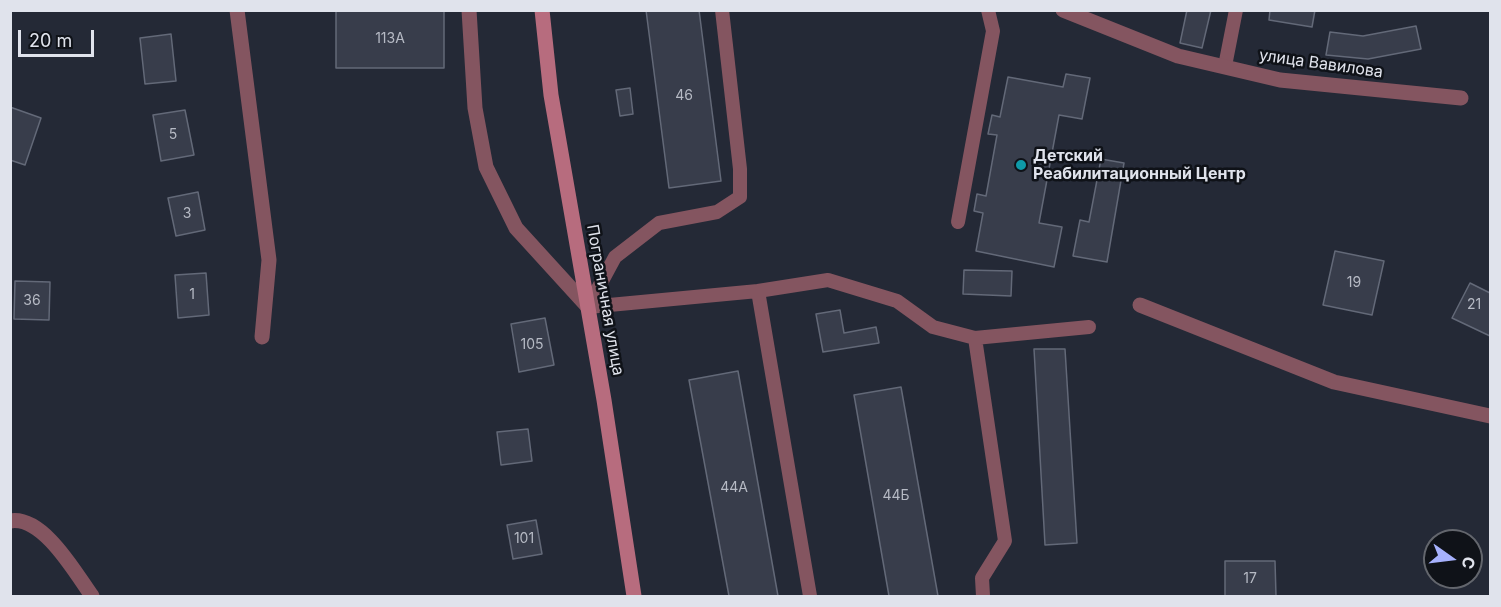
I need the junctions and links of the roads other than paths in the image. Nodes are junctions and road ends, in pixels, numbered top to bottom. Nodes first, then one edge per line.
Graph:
1 (237, 10) edge
2 (469, 10) edge
3 (542, 10) edge
4 (722, 10) edge
5 (988, 10) edge
6 (1063, 10) edge
7 (1236, 10) edge
8 (1225, 66) junction
9 (1461, 98) dead end
10 (958, 222) dead end
11 (758, 291) junction
12 (1140, 306) dead end
13 (588, 307) junction
14 (1089, 327) dead end
15 (262, 337) dead end
16 (975, 339) junction
17 (1491, 416) edge
18 (14, 520) edge
19 (92, 597) edge
20 (634, 597) edge
21 (810, 597) edge
22 (983, 597) edge

1 - 15 street
2 - 13 street
3 - 13 main road, Пограничная улица
4 - 13 lane
5 - 10 lane
6 - 8 street, улица Вавилова
7 - 8 lane
8 - 9 street, улица Вавилова
11 - 13 lane
11 - 16 lane
11 - 21 lane
12 - 17 street
13 - 20 main road, Пограничная улица
14 - 16 lane
16 - 22 lane
18 - 19 street

